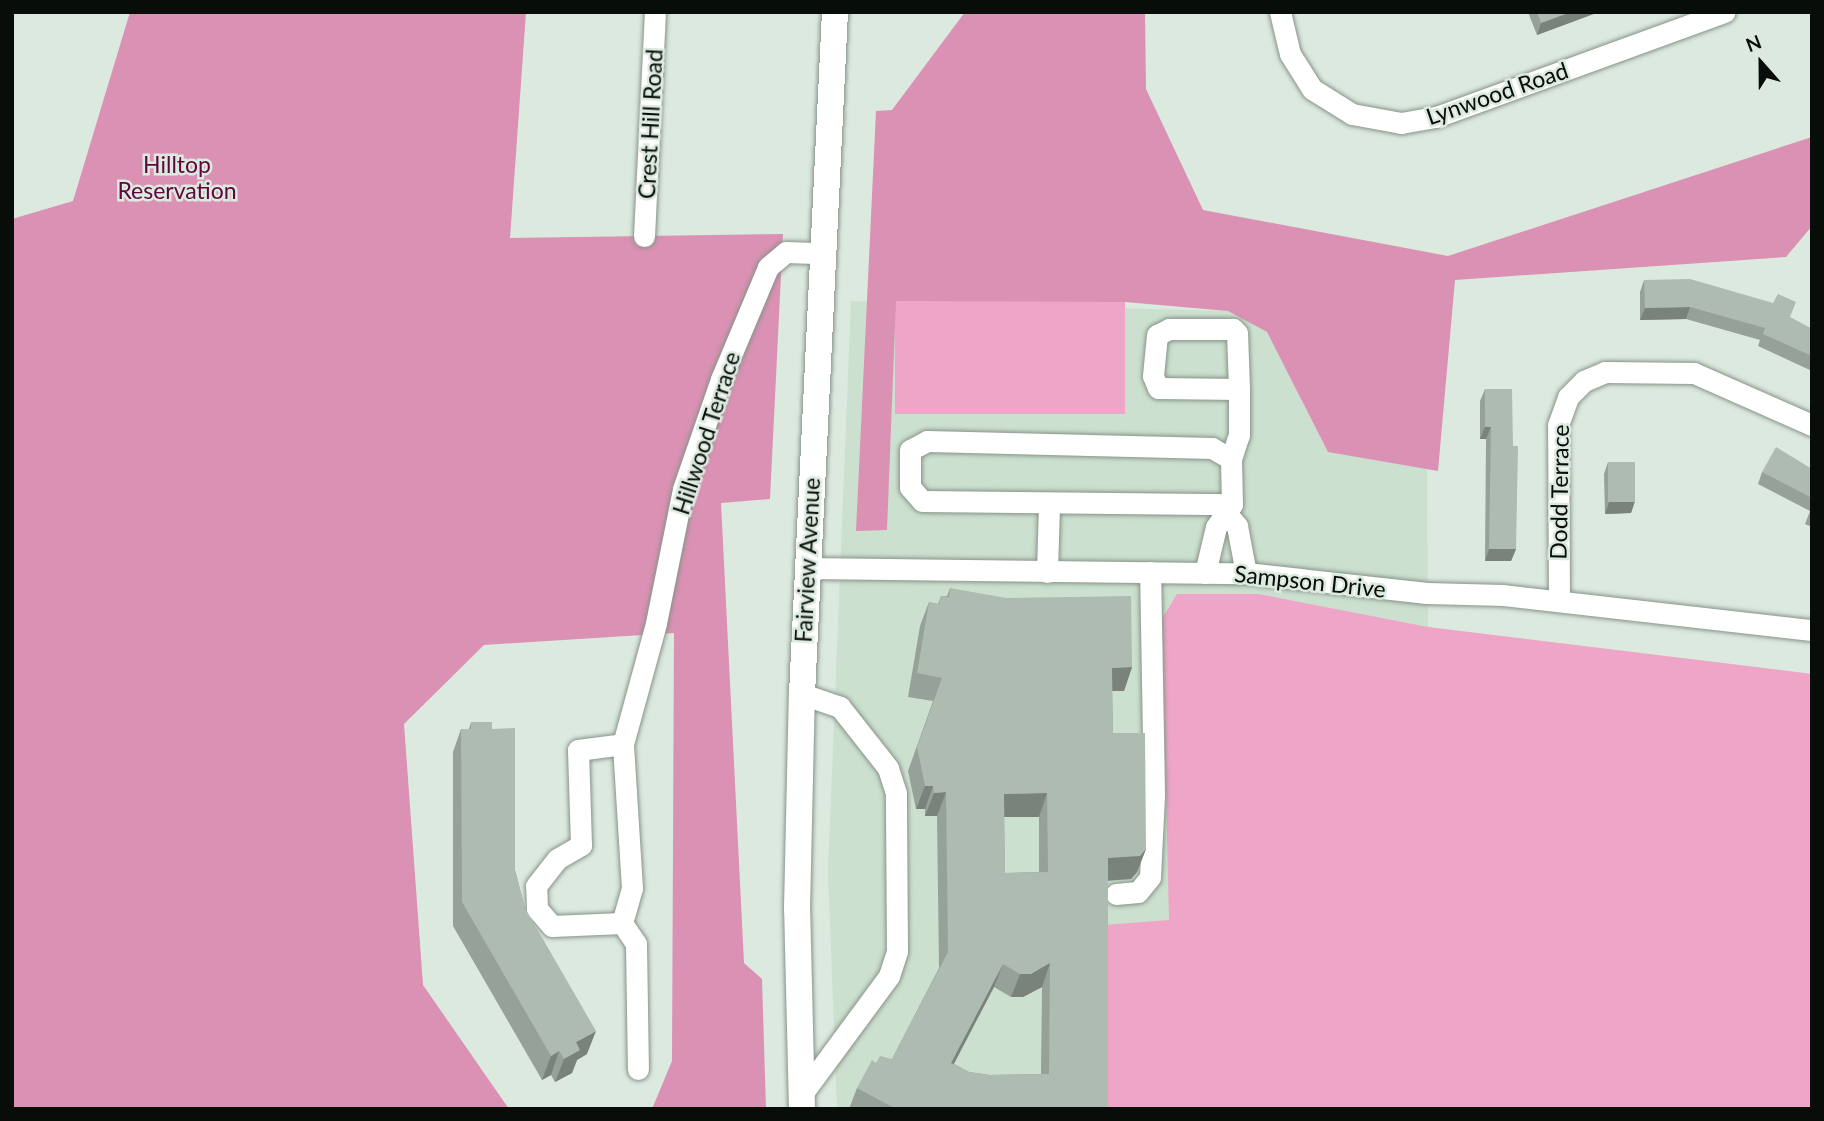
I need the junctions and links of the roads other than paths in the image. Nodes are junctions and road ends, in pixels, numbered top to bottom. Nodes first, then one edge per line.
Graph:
1 (655, 12) edge
2 (835, 12) edge
3 (1280, 12) edge
4 (1724, 12) edge
5 (645, 236) dead end
6 (822, 253) junction
7 (1239, 388) junction
8 (1812, 425) edge
9 (1230, 459) junction
10 (1049, 503) junction
11 (1229, 509) junction
12 (806, 568) junction
13 (1047, 572) junction
14 (1150, 572) junction
15 (1205, 573) junction
16 (1246, 573) junction
17 (1559, 601) junction
18 (1812, 630) edge
19 (802, 694) junction
20 (623, 744) junction
21 (1116, 894) dead end
22 (622, 923) junction
23 (638, 1069) dead end
24 (802, 1101) edge

1 - 5 street, Crest Hill Road
2 - 6 main road, Fairview Avenue
3 - 4 street, Lynwood Road
6 - 12 main road, Fairview Avenue
6 - 20 street, Hillwood Terrace
7 - 7 street
7 - 9 street
8 - 17 street, Dodd Terrace
9 - 10 street
9 - 11 street
10 - 11 street
10 - 13 street
11 - 15 street
11 - 16 street
12 - 13 street, Sampson Drive
12 - 19 main road, Fairview Avenue
13 - 14 street, Sampson Drive
14 - 15 street, Sampson Drive
14 - 21 street
15 - 16 street, Sampson Drive
16 - 17 street, Sampson Drive
17 - 18 street, Sampson Drive
19 - 24 main road, Fairview Avenue
19 - 24 street
20 - 22 street
20 - 22 street
22 - 23 street

